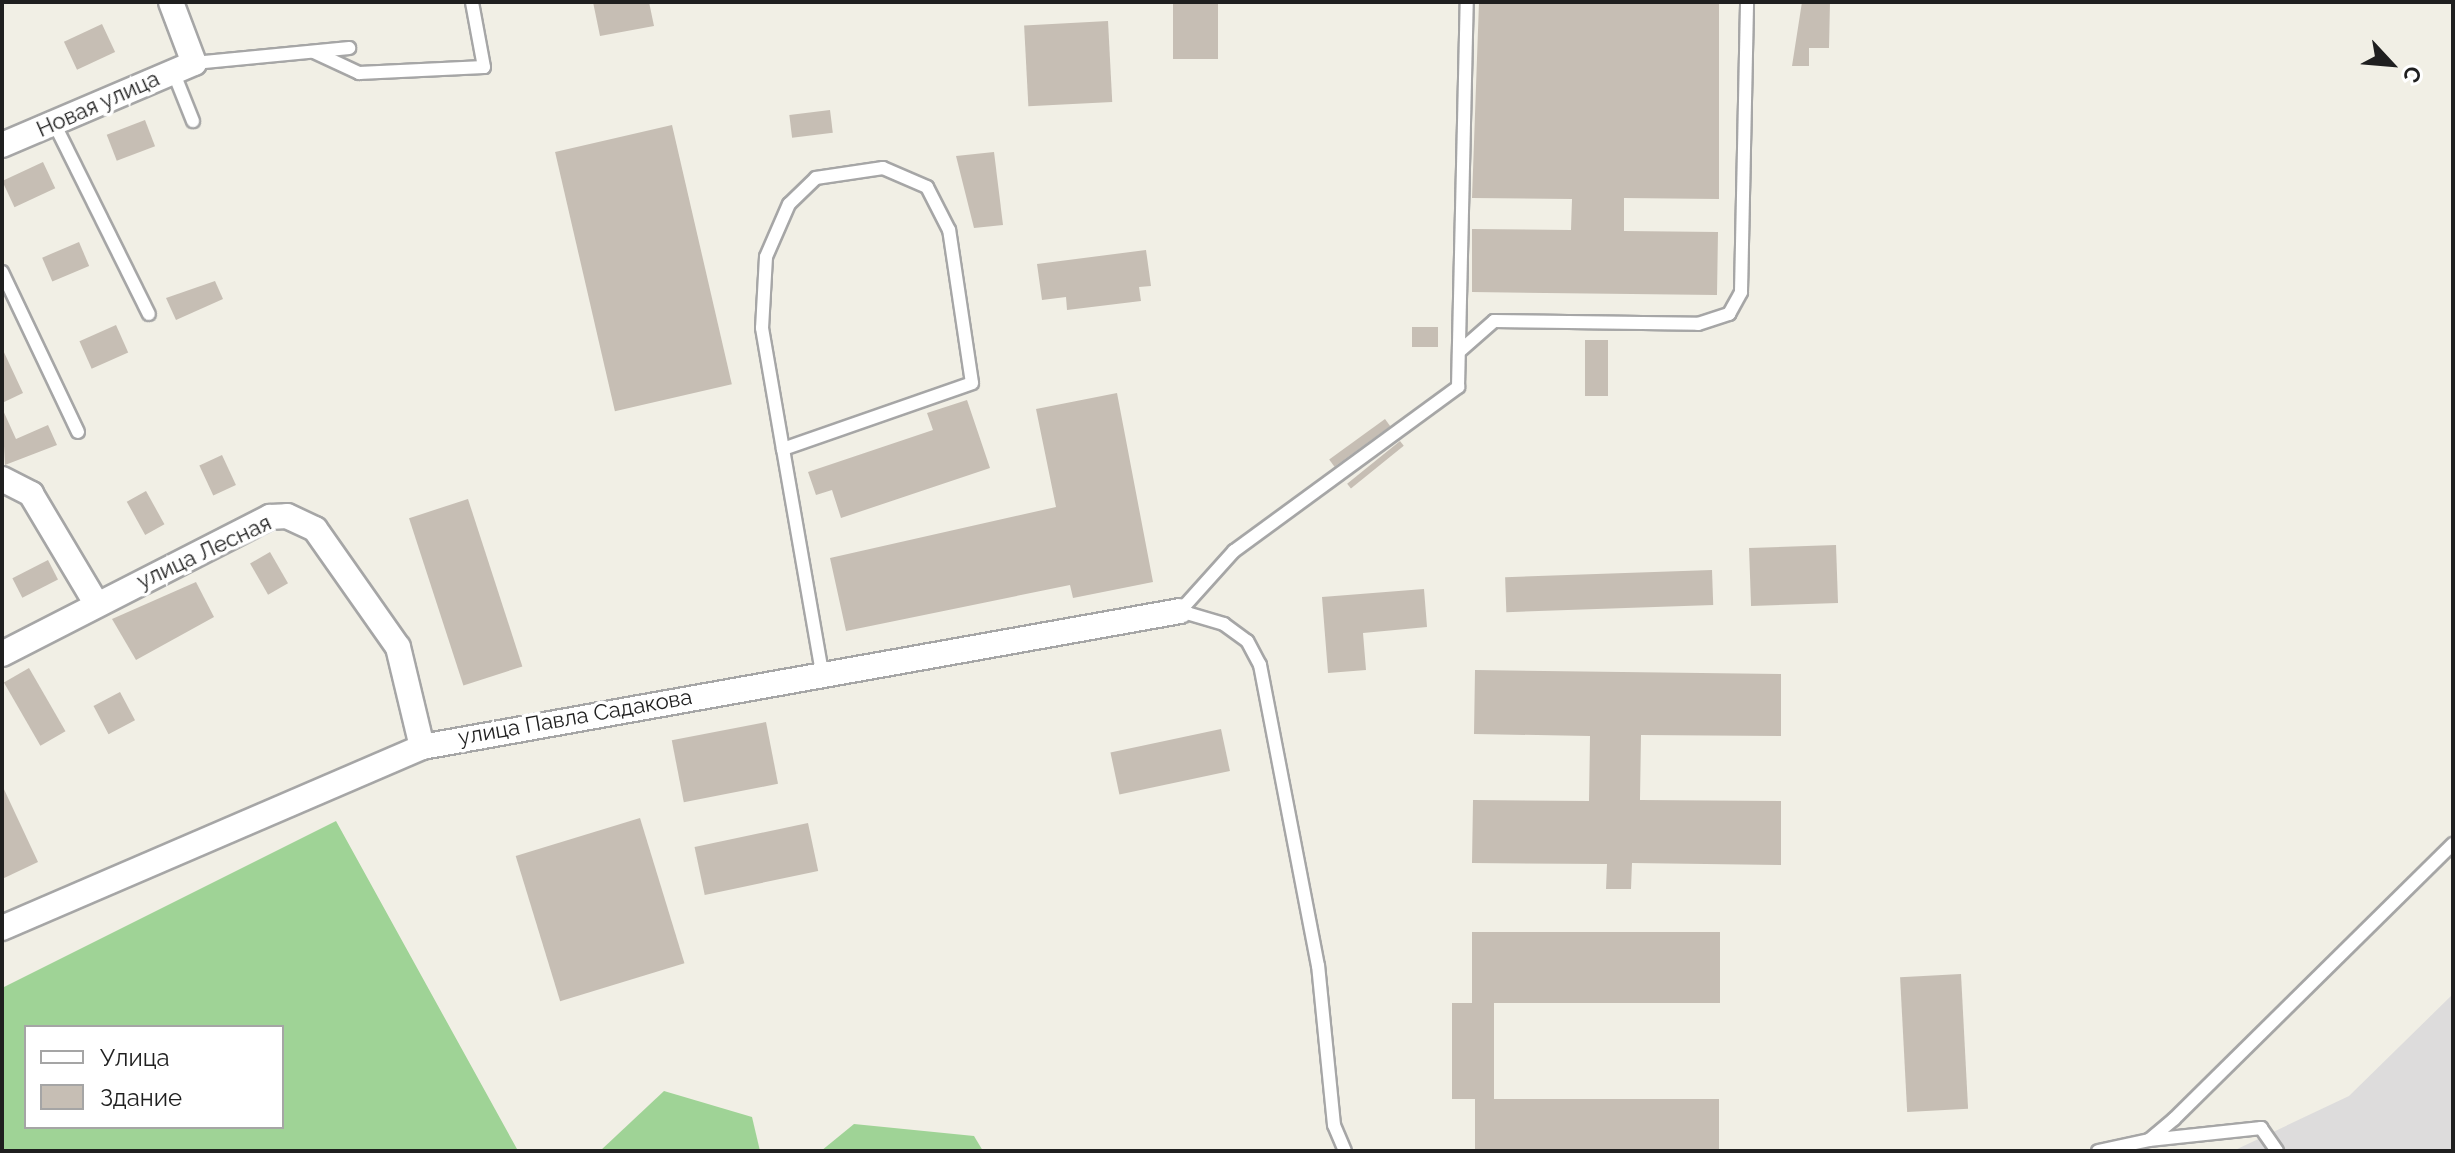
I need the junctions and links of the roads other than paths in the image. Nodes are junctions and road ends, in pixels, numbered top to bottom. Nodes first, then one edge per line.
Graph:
1 (171, 2) edge
2 (472, 2) edge
3 (1467, 2) edge
4 (1747, 2) edge
5 (349, 48) dead end
6 (314, 52) junction
7 (184, 67) junction
8 (193, 121) dead end
9 (55, 125) junction
10 (2, 145) edge
11 (2, 272) edge
12 (149, 314) dead end
13 (1461, 350) junction
14 (78, 432) dead end
15 (783, 449) junction
16 (2, 479) edge
17 (96, 603) junction
18 (1180, 611) junction
19 (2, 654) edge
20 (822, 673) junction
21 (422, 747) junction
22 (2453, 844) edge
23 (2, 928) edge
24 (2149, 1140) junction
25 (1345, 1151) edge
26 (2098, 1151) edge
27 (2277, 1151) edge

1 - 7 street
2 - 6 lane
3 - 13 lane
4 - 13 lane
5 - 6 lane
6 - 7 lane
7 - 8 lane
7 - 9 street, Новая улица
9 - 10 street, Новая улица
9 - 12 lane
11 - 14 lane
13 - 18 lane
15 - 15 lane
15 - 20 lane
16 - 17 street
17 - 19 street, улица Лесная
17 - 21 street, улица Лесная
18 - 20 street, улица Павла Садакова
18 - 25 lane
20 - 21 street, улица Павла Садакова
21 - 23 street, улица Павла Садакова
22 - 24 lane
24 - 26 lane
24 - 27 lane

